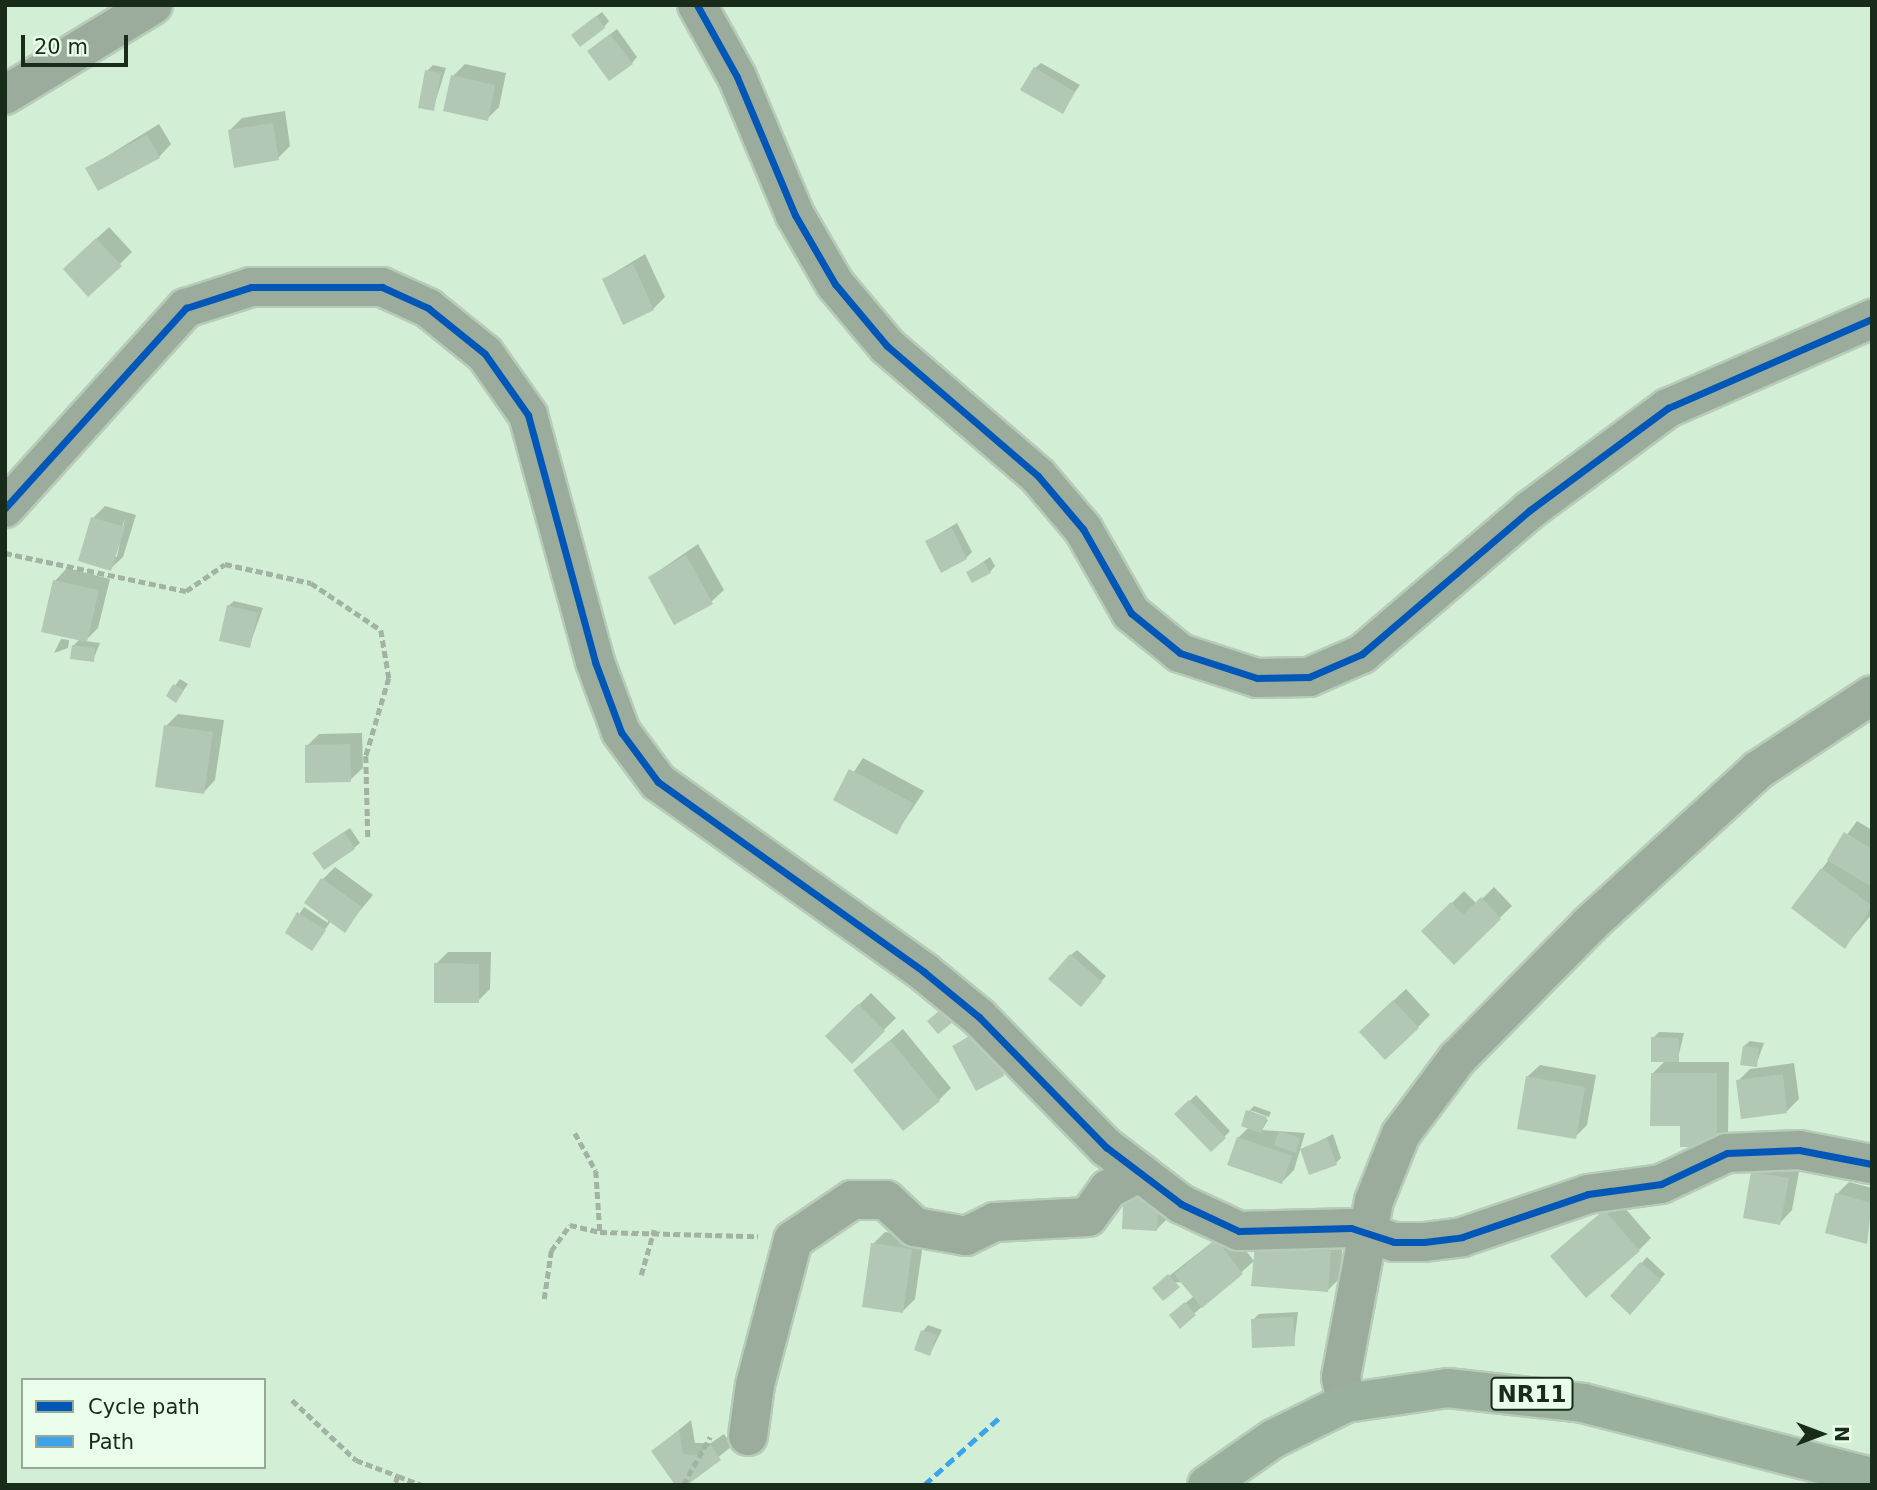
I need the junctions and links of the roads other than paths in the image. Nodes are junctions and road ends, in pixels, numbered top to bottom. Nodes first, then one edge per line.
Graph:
1 (153, 5) edge
2 (696, 5) edge
3 (5, 95) edge
4 (1872, 318) edge
5 (5, 508) edge
6 (1872, 695) edge
7 (1872, 1164) edge
8 (1140, 1173) junction
9 (1369, 1233) junction
10 (1346, 1403) junction
11 (748, 1436) dead end
12 (1872, 1477) edge
13 (1207, 1485) edge

1 - 3 street
2 - 4 street
5 - 8 street
6 - 9 street
7 - 9 street
8 - 9 street
8 - 11 street
9 - 10 street
10 - 12 highway, NR11
10 - 13 highway, NR11

